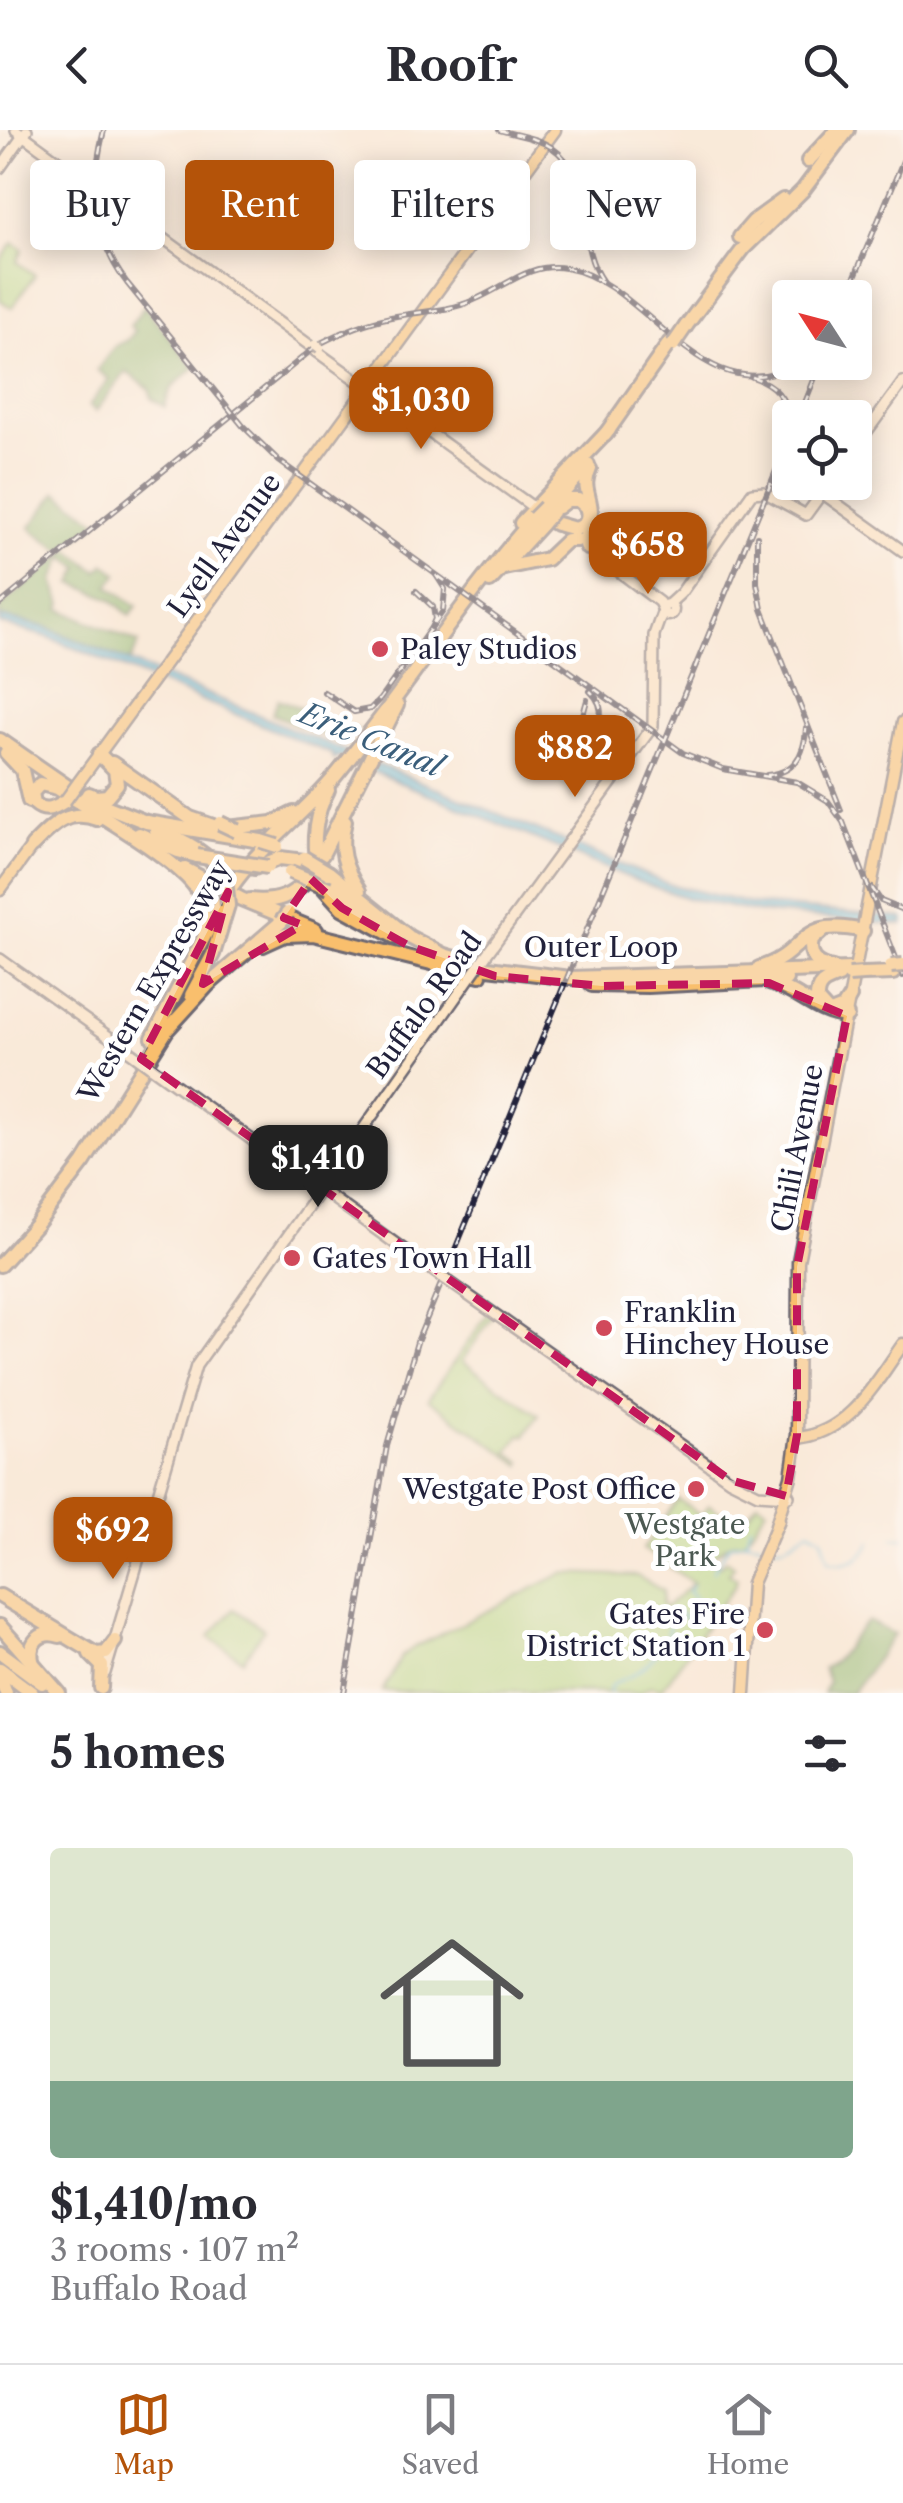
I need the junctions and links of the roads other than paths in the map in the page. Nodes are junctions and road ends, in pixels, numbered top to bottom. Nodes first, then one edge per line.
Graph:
1 (555, 130) edge
2 (845, 130) edge
3 (23, 132) edge
4 (837, 156) dead end
5 (808, 161) dead end
6 (0, 168) edge
7 (807, 178) junction
8 (740, 237) dead end
9 (750, 253) dead end
10 (726, 256) dead end
11 (702, 305) junction
12 (685, 323) junction
13 (903, 382) edge
14 (367, 386) junction
15 (872, 425) edge
16 (610, 431) junction
17 (590, 469) junction
18 (772, 496) edge
19 (781, 500) edge
20 (817, 500) edge
21 (832, 500) edge
22 (544, 515) junction
23 (582, 544) junction
24 (903, 552) edge
25 (609, 564) junction
26 (494, 576) junction
27 (466, 604) junction
28 (667, 609) junction
29 (903, 722) edge
30 (0, 739) edge
31 (0, 748) edge
32 (99, 754) junction
33 (342, 766) junction
34 (361, 774) junction
35 (326, 786) junction
36 (59, 791) junction
37 (100, 806) junction
38 (51, 820) junction
39 (156, 824) junction
40 (227, 827) junction
41 (119, 828) junction
42 (261, 841) junction
43 (32, 846) junction
44 (161, 856) junction
45 (304, 860) junction
46 (310, 878) junction
47 (329, 881) junction
48 (0, 890) edge
49 (230, 892) junction
50 (380, 915) junction
51 (863, 928) junction
52 (396, 937) junction
53 (343, 940) junction
54 (194, 956) junction
55 (0, 959) edge
56 (232, 966) junction
57 (897, 969) edge
58 (853, 972) junction
59 (490, 975) junction
60 (742, 976) junction
61 (850, 997) joint
62 (840, 1014) junction
63 (166, 1030) junction
64 (321, 1188) junction
65 (0, 1253) edge
66 (0, 1265) edge
67 (903, 1344) edge
68 (801, 1439) junction
69 (788, 1496) junction
70 (0, 1596) edge
71 (0, 1626) edge
72 (117, 1635) junction
73 (0, 1652) edge
74 (33, 1664) junction
75 (0, 1672) edge
76 (104, 1686) edge
77 (6, 1693) edge
78 (32, 1693) edge
79 (58, 1693) edge
80 (745, 1693) edge

1 - 14 main road, Lyell Avenue
2 - 4 highway
2 - 5 highway
2 - 7 highway, Western Expressway
2 - 11 highway, Western Expressway
3 - 6 main road
3 - 14 main road
7 - 8 highway
7 - 12 highway, Western Expressway
9 - 11 highway
10 - 12 highway
11 - 12 highway, Western Expressway
12 - 16 highway, Western Expressway, bridge
13 - 15 main road
14 - 22 main road
14 - 32 main road, Lyell Avenue
16 - 17 highway
16 - 22 highway, Western Expressway
17 - 22 highway
17 - 23 highway
18 - 28 main road, Buffalo Road
19 - 20 main road, Buffalo Road
21 - 24 main road
22 - 23 main road
22 - 26 highway
22 - 27 highway, Western Expressway
23 - 25 main road
23 - 26 highway
25 - 28 main road
25 - 28 main road
26 - 27 highway
27 - 33 highway, Western Expressway
27 - 34 highway, Western Expressway
28 - 64 main road, Buffalo Road, bridge
29 - 51 main road
30 - 32 highway
30 - 37 highway
31 - 36 highway, Outer Loop
31 - 38 highway
32 - 36 main road, Lyell Avenue, bridge
32 - 40 highway
33 - 35 highway, Western Expressway
33 - 52 highway
34 - 46 highway, Western Expressway, bridge
34 - 50 highway
35 - 40 highway
35 - 49 highway, Western Expressway
36 - 38 main road, Lyell Avenue
36 - 41 highway
36 - 47 highway, Outer Loop, bridge
37 - 39 highway
37 - 49 highway
38 - 43 main road, Lyell Avenue
39 - 40 highway
39 - 42 highway
40 - 42 highway
41 - 43 highway
41 - 44 highway
42 - 45 highway, bridge
43 - 48 main road, Lyell Avenue
44 - 49 highway
44 - 54 highway
45 - 47 highway, bridge
45 - 49 highway
46 - 49 highway
46 - 56 highway, Western Expressway
47 - 50 highway, Outer Loop
47 - 52 highway, Outer Loop
49 - 53 highway
49 - 54 highway, Western Expressway
49 - 63 highway
50 - 60 highway, Outer Loop
51 - 58 highway
51 - 60 highway
51 - 61 main road
52 - 59 highway, Outer Loop
53 - 56 highway
53 - 59 highway
54 - 65 highway, Western Expressway
55 - 64 main road, bridge
56 - 63 highway, Western Expressway
57 - 58 highway, Outer Loop
58 - 60 highway, Outer Loop
58 - 62 highway
59 - 60 highway, Outer Loop
60 - 62 highway
61 - 62 highway
62 - 68 main road, Chili Avenue
63 - 66 highway, Western Expressway
64 - 69 main road
64 - 72 main road, Buffalo Road
67 - 68 main road
68 - 69 main road, Chili Avenue
69 - 80 main road, Chili Avenue
70 - 72 highway
71 - 74 highway
72 - 76 main road, Buffalo Road
73 - 79 highway
74 - 76 highway
74 - 79 highway
75 - 77 highway
75 - 78 highway

